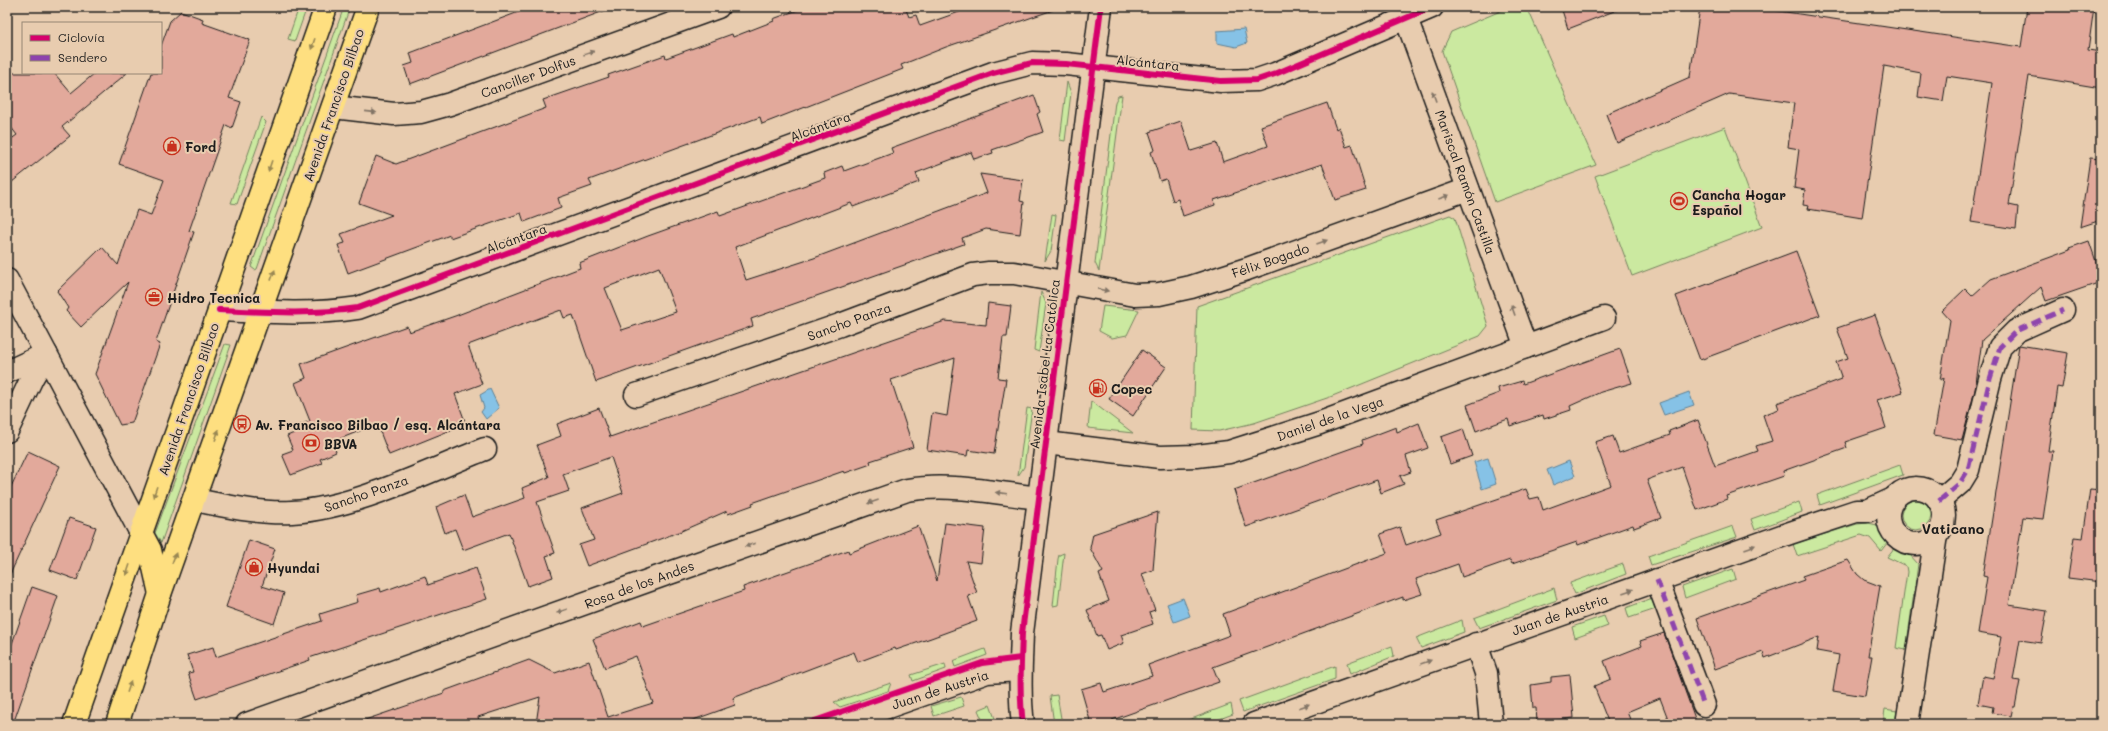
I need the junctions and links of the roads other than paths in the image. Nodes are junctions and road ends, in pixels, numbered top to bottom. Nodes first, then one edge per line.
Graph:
1 (326, 7) edge
2 (368, 7) edge
3 (718, 7) edge
4 (1101, 7) edge
5 (1432, 7) edge
6 (1406, 18) junction
7 (1093, 67) junction
8 (333, 107) junction
9 (1468, 189) junction
10 (7, 280) edge
11 (1065, 281) junction
12 (219, 310) junction
13 (2064, 310) dead end
14 (260, 312) junction
15 (1604, 318) dead end
16 (1526, 347) junction
17 (46, 354) junction
18 (7, 372) edge
19 (636, 395) dead end
20 (7, 430) edge
21 (1046, 443) junction
22 (485, 448) dead end
23 (1039, 498) junction
24 (1894, 499) junction
25 (195, 500) junction
26 (1939, 501) junction
27 (1867, 511) junction
28 (1888, 521) junction
29 (141, 533) junction
30 (1927, 539) junction
31 (1657, 580) junction
32 (160, 594) junction
33 (1476, 644) junction
34 (1020, 670) junction
35 (1704, 705) dead end
36 (74, 724) edge
37 (117, 724) edge
38 (247, 724) edge
39 (839, 724) edge
40 (1023, 724) edge
41 (1254, 724) edge
42 (1491, 724) edge
43 (1907, 724) edge

1 -> 12 main road, Avenida Francisco Bilbao
2 - 8 main road, Avenida Francisco Bilbao
8 -> 3 street, Canciller Dolfus
4 - 7 street, Avenida Isabel La Católica
5 - 6 street, Alcántara
6 - 7 street, Alcántara
9 -> 6 street, Mariscal Ramón Castilla
7 - 11 street, Avenida Isabel La Católica
7 - 14 street, Alcántara
14 -> 8 main road, Avenida Francisco Bilbao
11 -> 9 street, Félix Bogado
16 -> 9 street, Mariscal Ramón Castilla
10 - 17 street
11 - 19 street, Sancho Panza
11 - 21 street, Avenida Isabel La Católica
12 - 14 street, Alcántara
12 -> 29 main road, Avenida Francisco Bilbao
13 - 26 street
25 -> 14 main road, Avenida Francisco Bilbao
15 - 16 street, Daniel de la Vega
16 - 21 street, Daniel de la Vega
17 - 18 street
17 - 20 street
17 - 29 street
21 - 23 street, Avenida Isabel La Católica
22 - 25 street, Sancho Panza
23 - 34 street, Avenida Isabel La Católica
23 -> 38 street, Rosa de los Andes
24 - 26 street
24 - 27 street, Juan de Austria
24 - 28 street
32 -> 25 main road, Avenida Francisco Bilbao
26 - 30 street
27 - 28 street
31 -> 27 street, Juan de Austria
28 - 30 street
29 - 32 main road
29 -> 36 main road, Avenida Francisco Bilbao
30 - 43 street
33 -> 31 street, Juan de Austria
31 - 35 street
37 -> 32 main road, Avenida Francisco Bilbao
41 -> 33 street, Juan de Austria
33 - 42 street
34 - 39 street, Juan de Austria
34 - 40 street, Avenida Isabel La Católica

